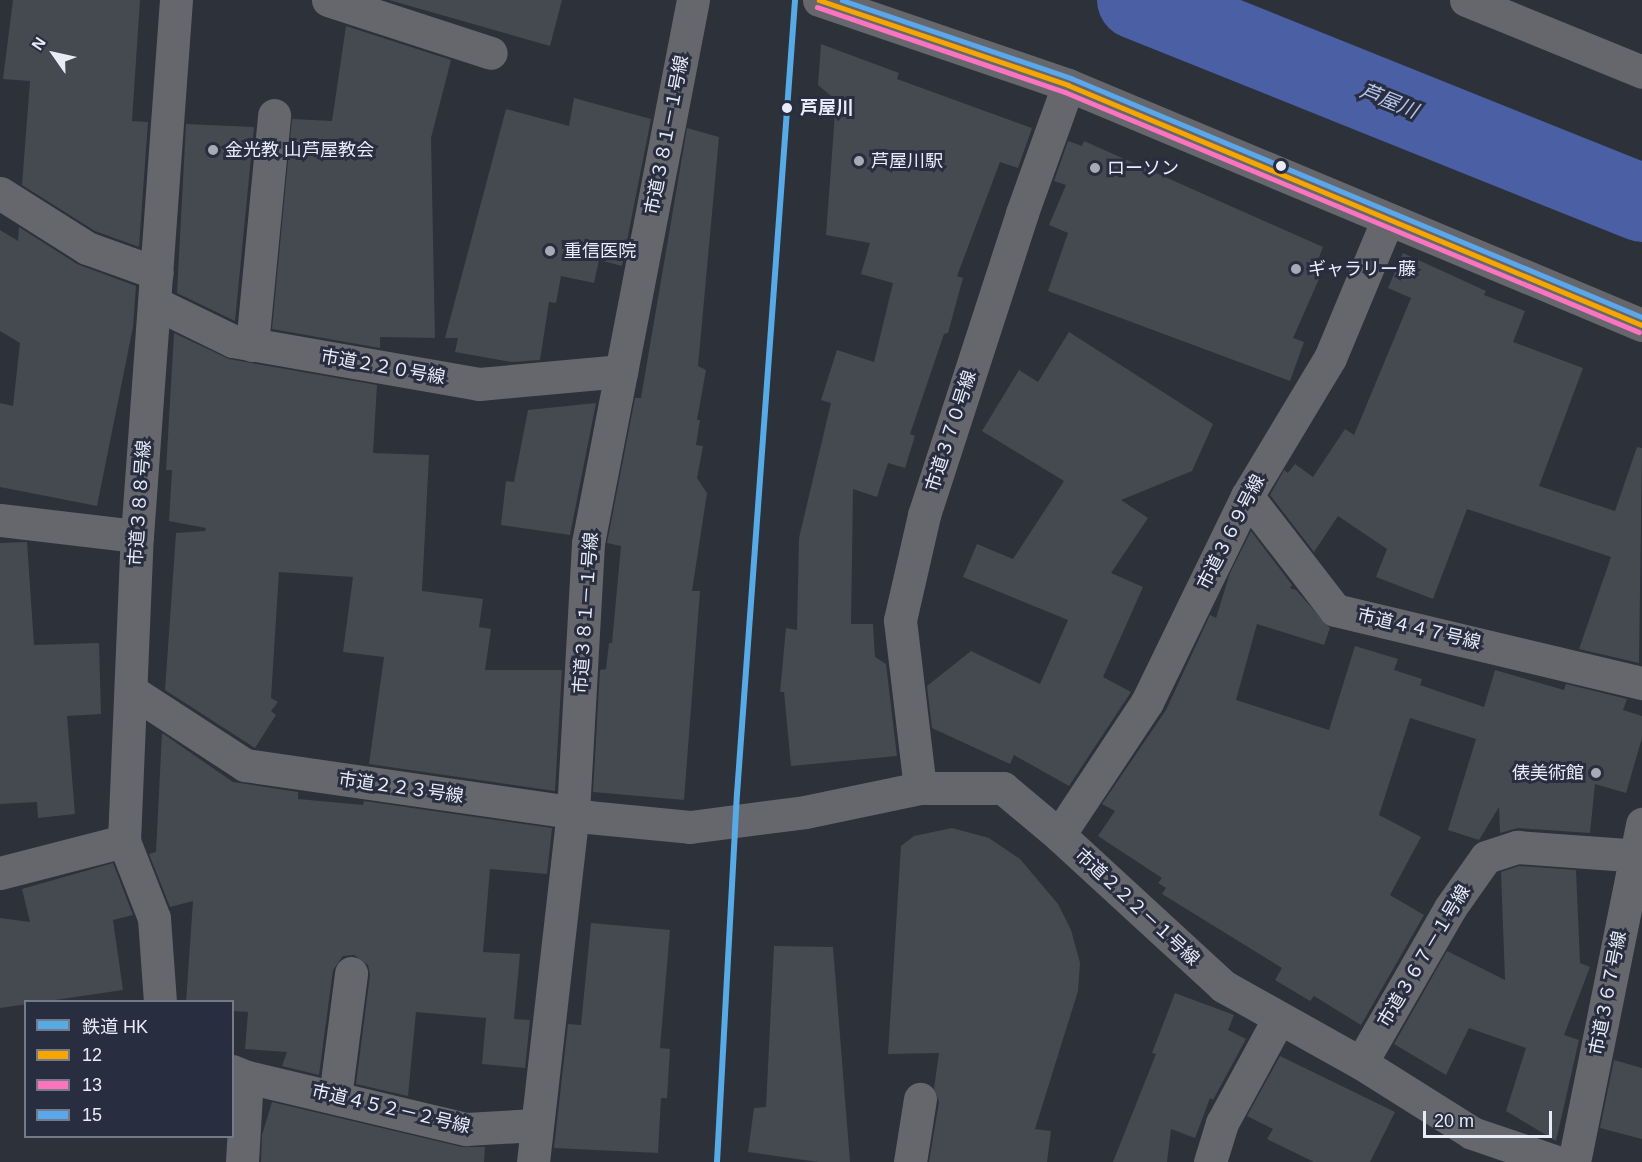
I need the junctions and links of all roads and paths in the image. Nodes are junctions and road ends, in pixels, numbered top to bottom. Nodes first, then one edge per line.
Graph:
1 (176, 0) edge
2 (328, 0) edge
3 (693, 0) edge
4 (819, 0) edge
5 (1466, 0) edge
6 (491, 53) dead end
7 (1642, 72) edge
8 (1068, 86) junction
9 (274, 115) dead end
10 (0, 193) edge
11 (1387, 221) junction
12 (156, 288) junction
13 (1642, 325) edge
14 (252, 345) junction
15 (621, 371) junction
16 (1247, 496) junction
17 (0, 520) edge
18 (137, 536) junction
19 (1642, 683) edge
20 (133, 692) junction
21 (920, 788) junction
22 (573, 812) junction
23 (690, 827) joint
24 (1059, 835) junction
25 (124, 841) junction
26 (1640, 845) edge
27 (0, 873) edge
28 (351, 973) dead end
29 (160, 1000) edge
30 (1279, 1018) junction
31 (1361, 1063) junction
32 (240, 1074) edge
33 (335, 1097) junction
34 (920, 1099) dead end
35 (536, 1125) junction
36 (242, 1162) edge
37 (533, 1162) edge
38 (910, 1162) edge
39 (1210, 1162) edge
40 (1557, 1162) edge
41 (1574, 1162) edge

1 - 12 street, 市道３８８号線
2 - 6 street
3 - 15 street, 市道３８１－１号線
4 - 8 street
5 - 7 street
8 - 11 street
8 - 21 street, 市道３７０号線
9 - 14 street
10 - 12 street, 市道２２０号線
11 - 13 street
11 - 16 street, 市道３６９号線
12 - 14 street, 市道２２０号線
12 - 18 street, 市道３８８号線
14 - 15 street, 市道２２０号線
15 - 22 street, 市道３８１－１号線
16 - 19 street, 市道４４７号線
16 - 24 street, 市道３６９号線
17 - 18 street
18 - 20 street, 市道３８８号線
20 - 22 street, 市道２２３号線
20 - 25 street, 市道３８８号線
21 - 23 street, 市道２２２－１号線
21 - 24 street, 市道２２２－１号線
22 - 23 street, 市道２２３号線
22 - 35 street, 市道３８１－１号線
24 - 30 street, 市道２２２－１号線
25 - 27 street
25 - 29 street, 市道３８８号線
26 - 31 street, 市道３６７－１号線
26 - 41 street, 市道３６７号線
28 - 33 street
30 - 31 street, 市道２２２－１号線
30 - 39 street
31 - 40 street, 市道２２２－１号線
32 - 33 street, 市道４５２－２号線
32 - 36 street
33 - 35 street, 市道４５２－２号線
34 - 38 street
35 - 37 street, 市道３８１－１号線

